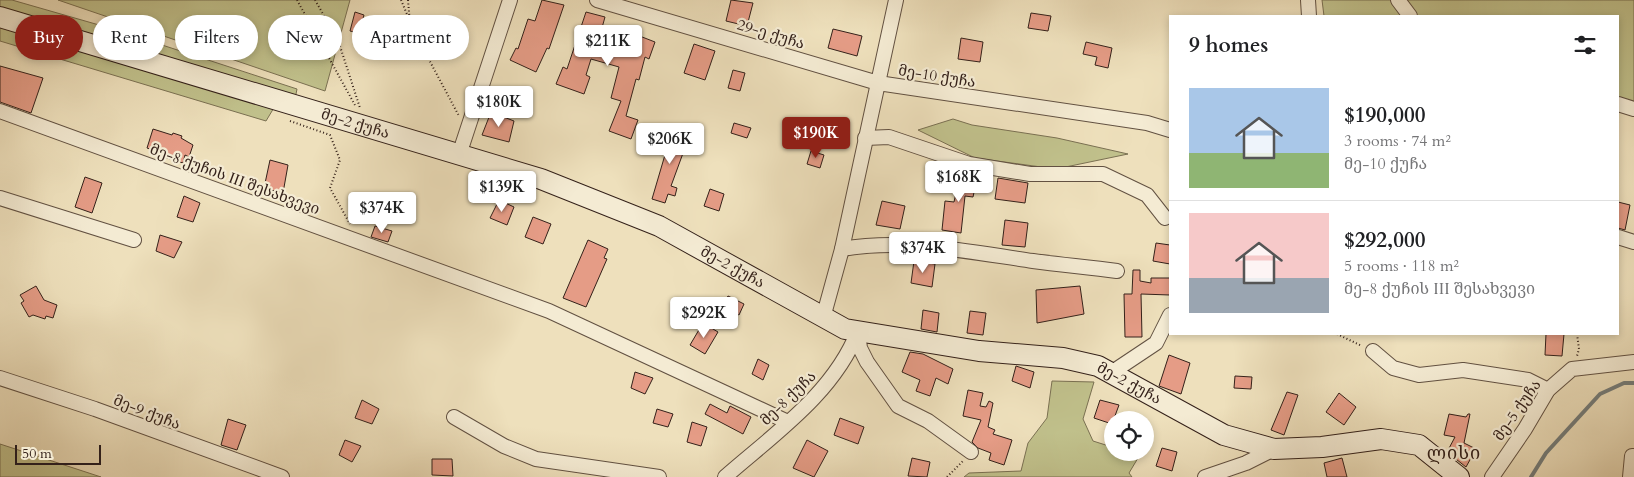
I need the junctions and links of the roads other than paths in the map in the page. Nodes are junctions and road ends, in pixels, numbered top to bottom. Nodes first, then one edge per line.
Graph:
1 (510, 0) edge
2 (597, 0) edge
3 (896, 0) edge
4 (1308, 0) edge
5 (1398, 0) edge
6 (1309, 15) edge
7 (1409, 15) edge
8 (0, 17) edge
9 (878, 83) junction
10 (1619, 104) edge
11 (1634, 109) edge
12 (0, 110) edge
13 (1169, 130) edge
14 (865, 138) junction
15 (459, 155) junction
16 (0, 198) edge
17 (1165, 218) dead end
18 (1619, 237) edge
19 (134, 240) dead end
20 (1634, 242) edge
21 (842, 249) junction
22 (1117, 270) dead end
23 (1169, 317) edge
24 (823, 318) junction
25 (858, 331) junction
26 (1373, 351) road end
27 (1634, 362) edge
28 (1111, 373) junction
29 (0, 378) edge
30 (1548, 390) junction
31 (454, 417) dead end
32 (788, 422) junction
33 (1274, 449) junction
34 (971, 452) road end
35 (1634, 456) edge
36 (282, 477) edge
37 (659, 477) edge
38 (725, 477) edge
39 (1205, 477) edge
40 (1459, 477) edge
41 (1492, 477) edge
42 (1630, 477) edge

1 - 15 street
2 - 9 street, 29-ე ქუჩა
3 - 9 street
4 - 6 street
5 - 7 street
8 - 15 main road, მე-2 ქუჩა
9 - 13 street, მე-10 ქუჩა
9 - 14 street, მე-10 ქუჩა
10 - 11 street
12 - 32 street, მე-8 ქუჩის III შესახვევი
14 - 17 street
14 - 21 street, მე-10 ქუჩა
15 - 24 main road, მე-2 ქუჩა
16 - 19 street
18 - 20 street
21 - 22 street
21 - 24 street, მე-10 ქუჩა
23 - 28 street
24 - 25 main road, მე-2 ქუჩა
25 - 28 main road, მე-2 ქუჩა
25 - 32 street, მე-8 ქუჩა
25 - 34 street
26 - 30 street
27 - 30 street, მე-5 ქუჩა
28 - 33 main road, მე-2 ქუჩა
29 - 36 street, მე-9 ქუჩა
30 - 41 street, მე-5 ქუჩა
31 - 37 street
32 - 38 street, მე-8 ქუჩა
33 - 39 street
33 - 40 main road, მე-2 ქუჩა
35 - 42 street

